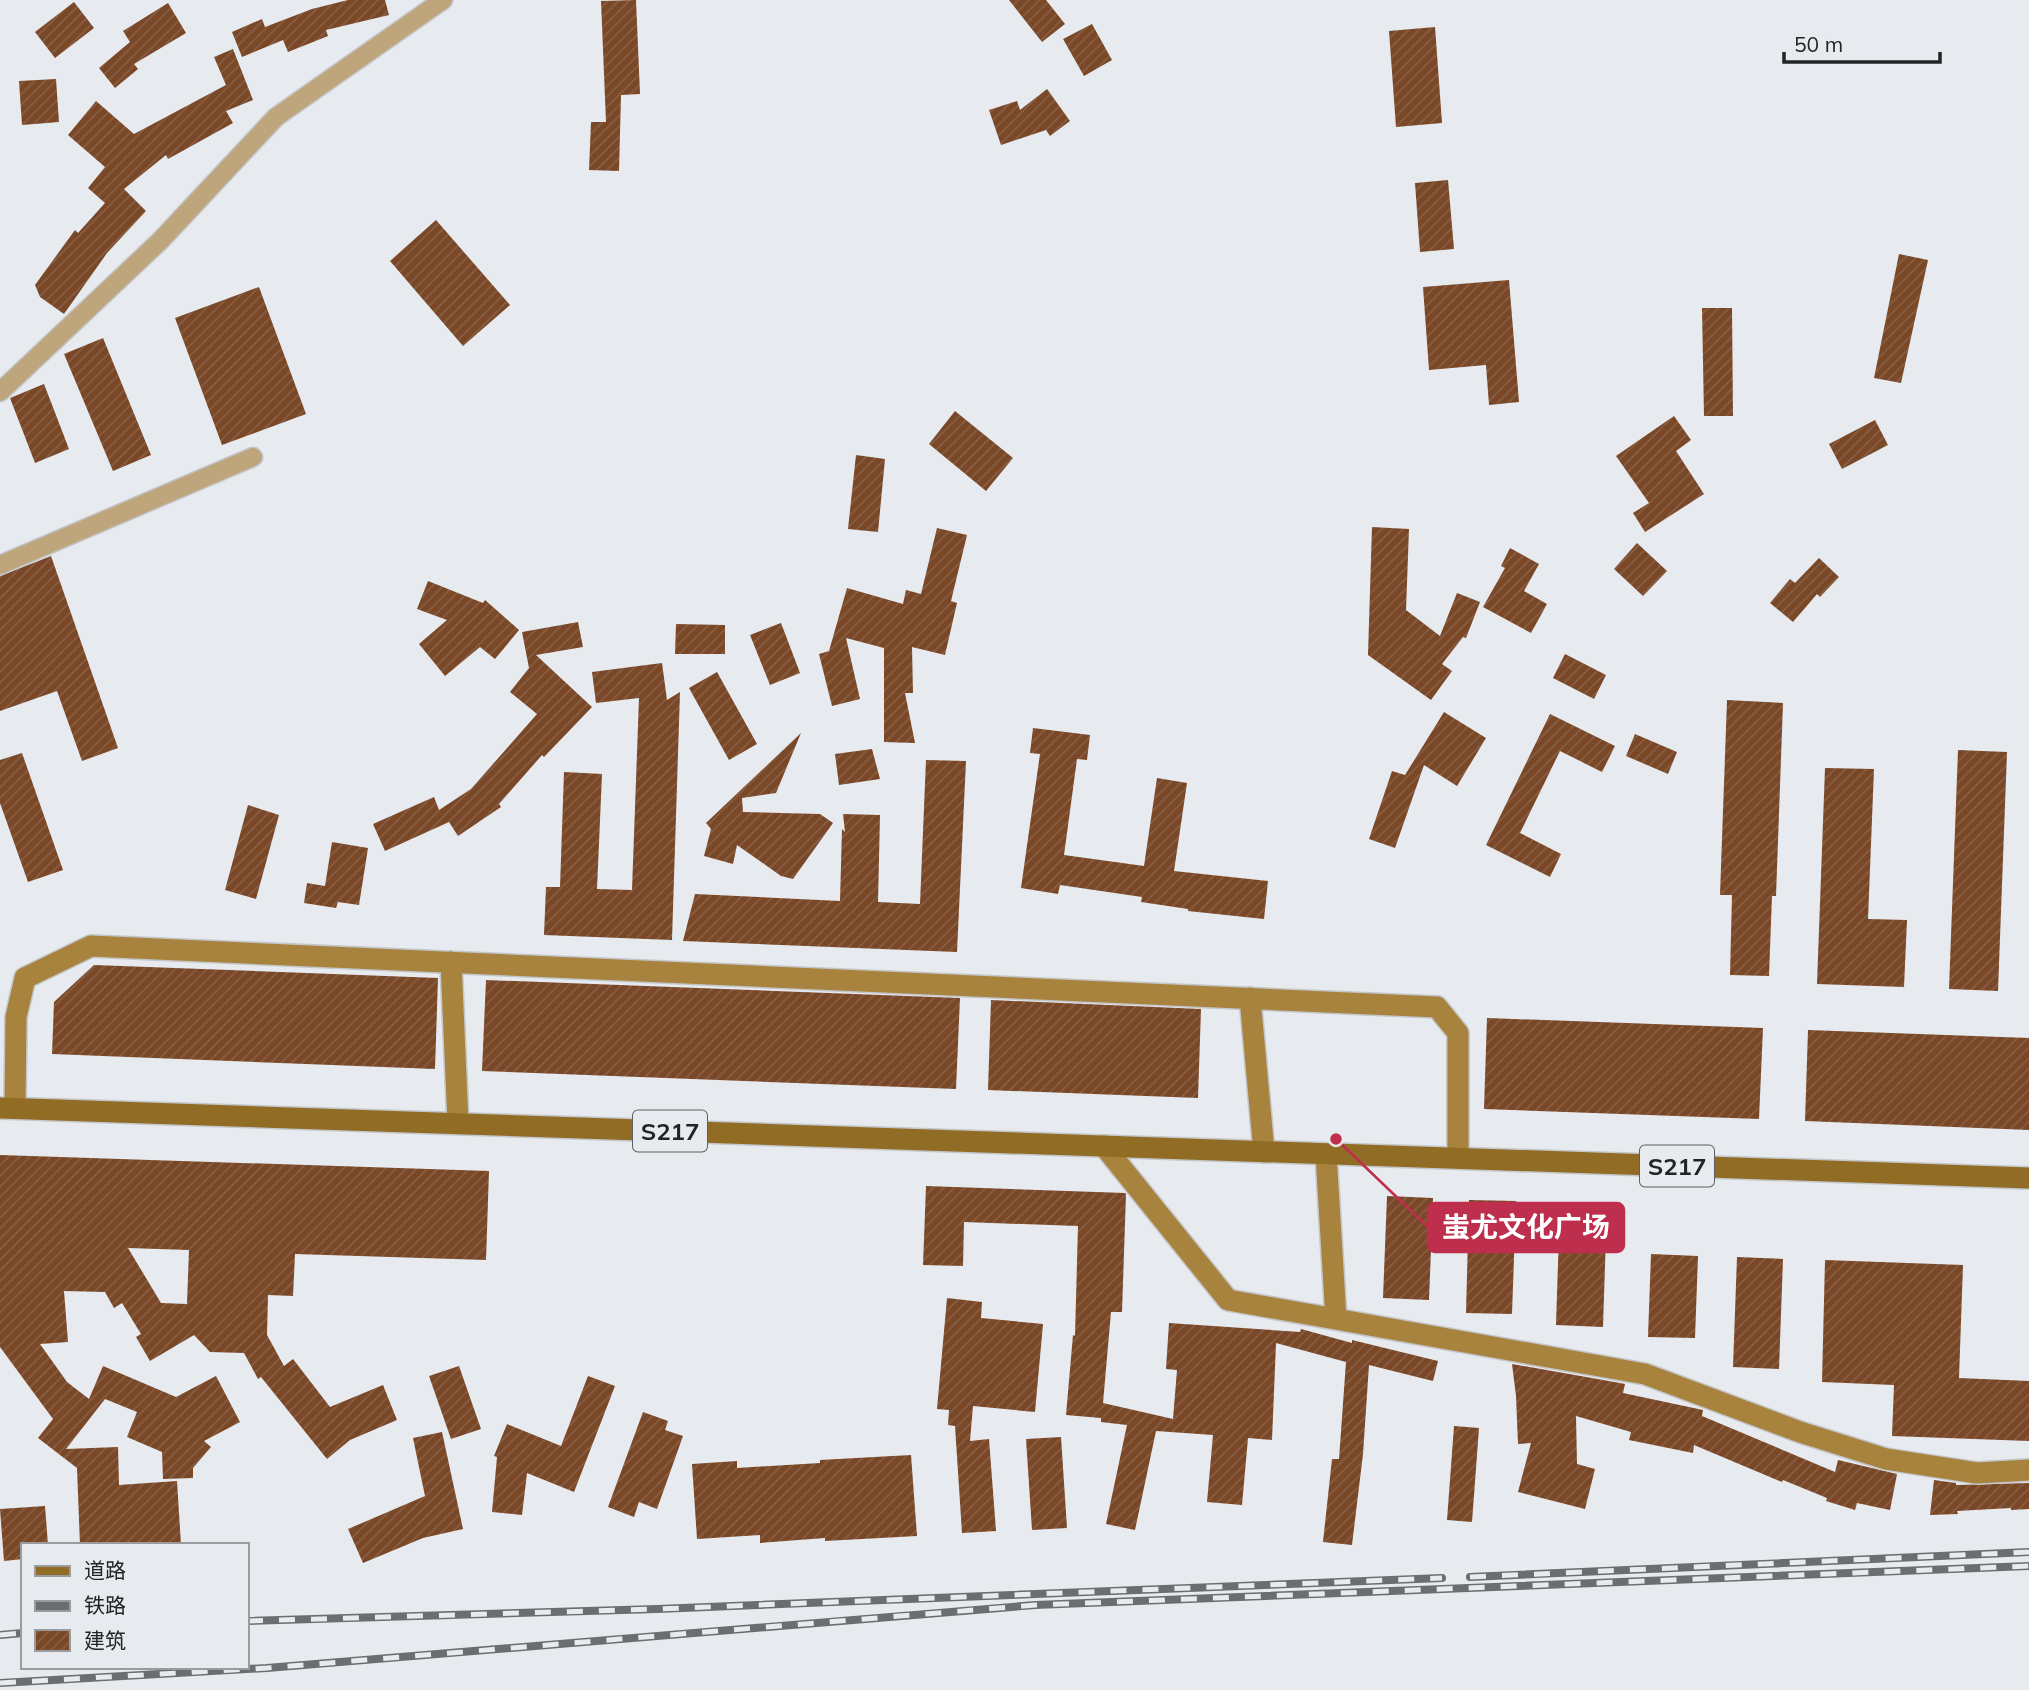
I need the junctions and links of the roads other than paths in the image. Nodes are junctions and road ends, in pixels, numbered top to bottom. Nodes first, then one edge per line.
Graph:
1 (443, 0) edge
2 (0, 392) edge
3 (253, 457) dead end
4 (0, 565) edge
5 (451, 962) junction
6 (1250, 998) junction
7 (7, 1108) edge
8 (458, 1124) junction
9 (1104, 1146) junction
10 (1264, 1152) junction
11 (1326, 1154) junction
12 (1458, 1158) junction
13 (2029, 1178) edge
14 (1336, 1319) junction
15 (2029, 1470) edge

1 - 2 street
3 - 4 street
5 - 6 street
5 - 7 street
5 - 8 street
6 - 10 street
6 - 12 street
7 - 8 main road, S217
8 - 9 main road, S217
9 - 10 main road, S217
9 - 14 street
10 - 11 main road, S217
11 - 12 main road, S217
11 - 14 street
12 - 13 main road, S217
14 - 15 street

